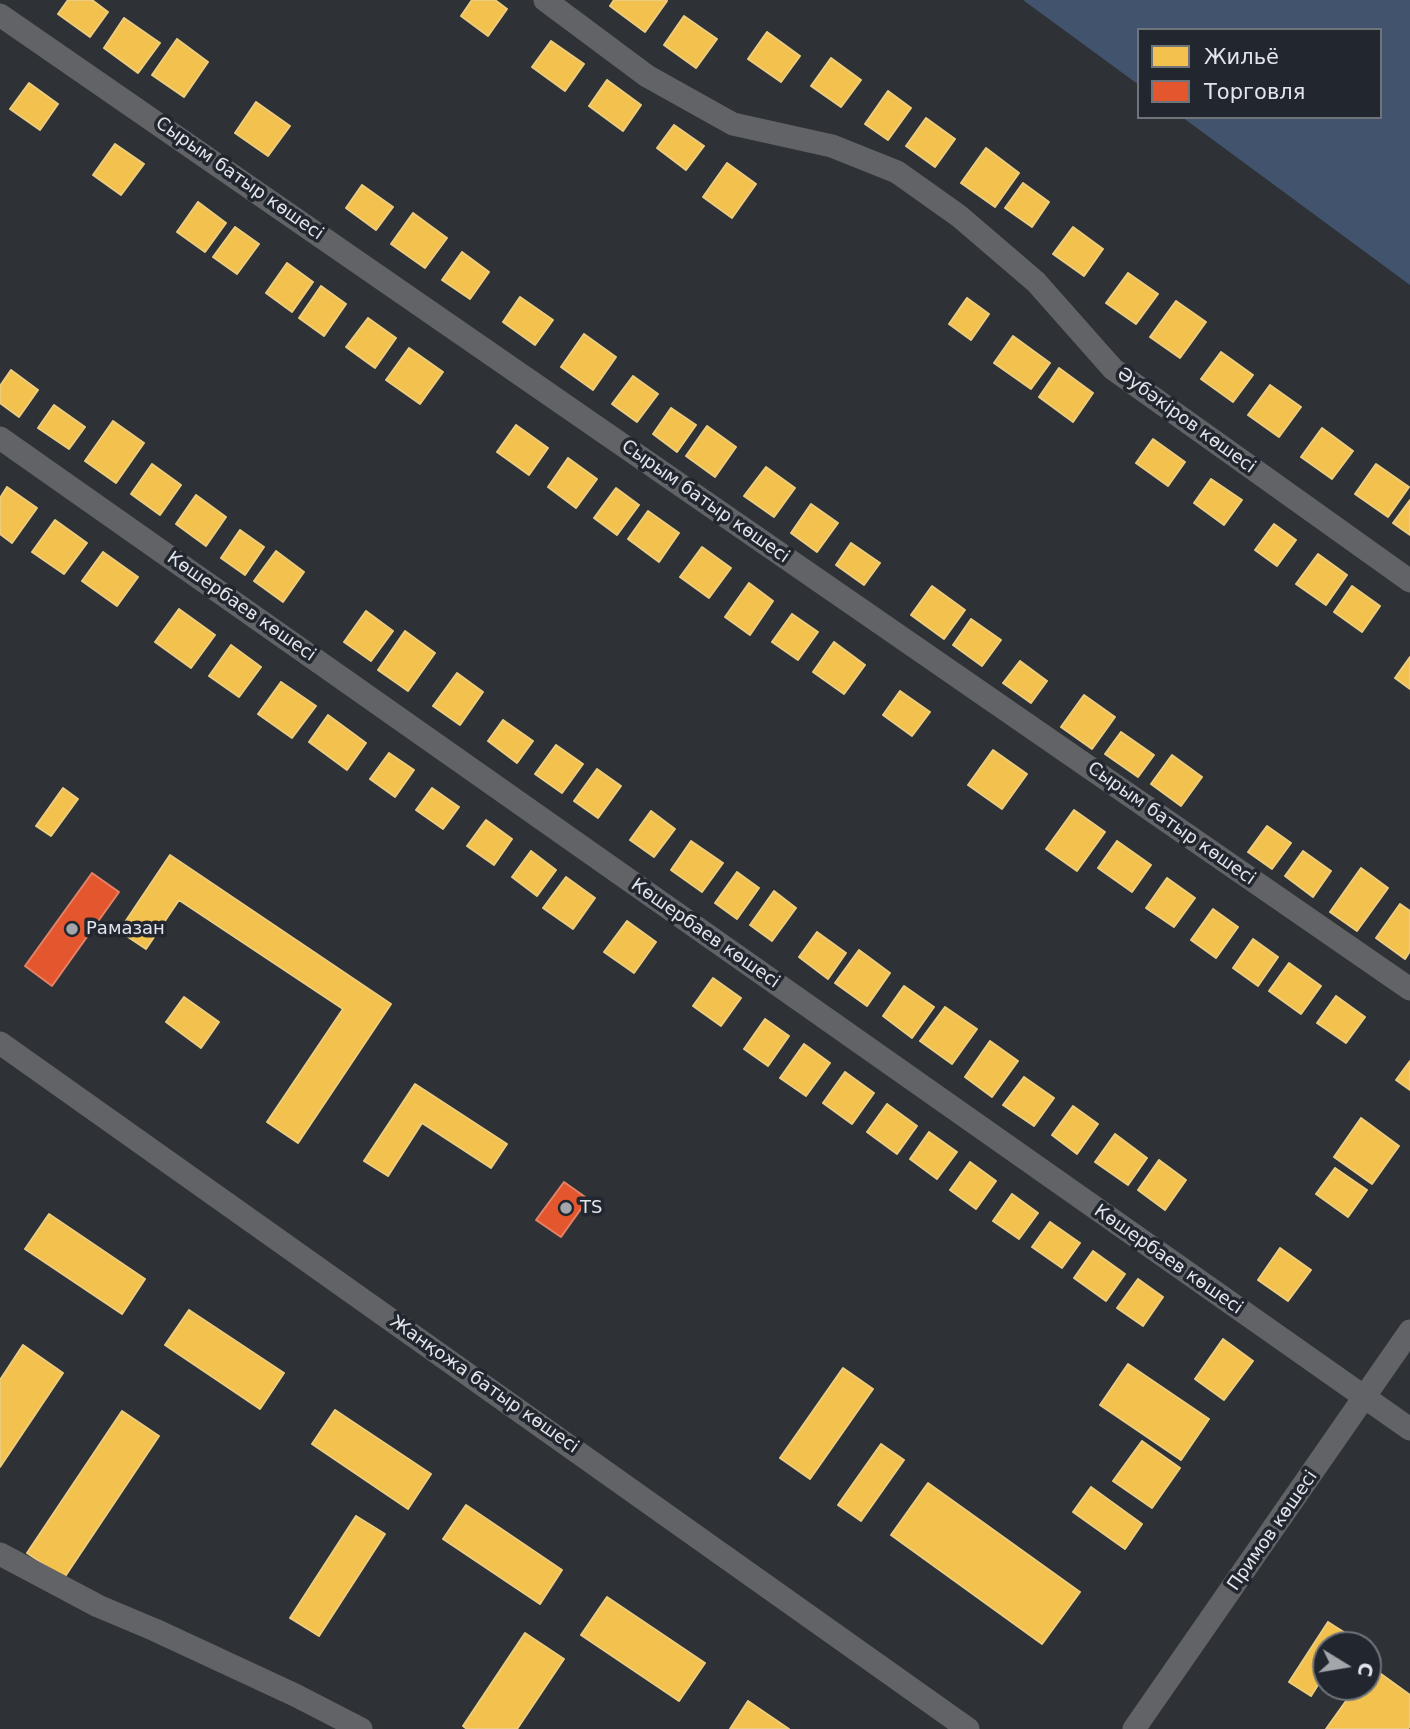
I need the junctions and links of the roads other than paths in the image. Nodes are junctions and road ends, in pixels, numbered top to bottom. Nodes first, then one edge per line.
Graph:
1 (545, 0) edge
2 (0, 15) edge
3 (0, 438) edge
4 (1410, 581) edge
5 (1410, 989) edge
6 (0, 1043) edge
7 (1410, 1331) edge
8 (1365, 1398) junction
9 (1410, 1429) edge
10 (0, 1554) edge
11 (361, 1729) edge
12 (968, 1729) edge
13 (1134, 1729) edge

1 - 4 street, Әубәкіров көшесі
2 - 5 street, Сырым батыр көшесі
3 - 8 street, Көшербаев көшесі
6 - 12 street, Жанқожа батыр көшесі
7 - 8 street, Примов көшесі
8 - 9 street, Көшербаев көшесі
8 - 13 street, Примов көшесі
10 - 11 street

